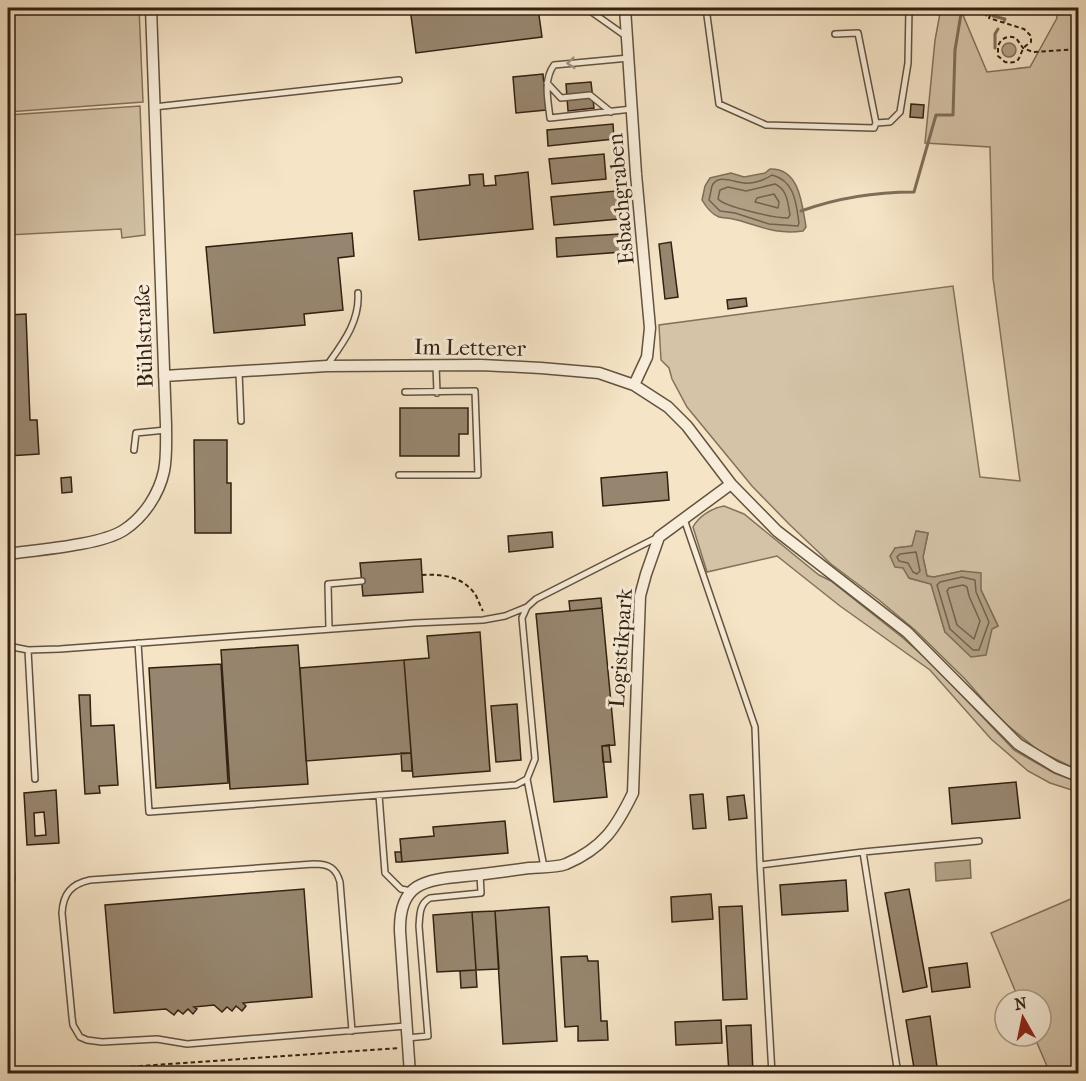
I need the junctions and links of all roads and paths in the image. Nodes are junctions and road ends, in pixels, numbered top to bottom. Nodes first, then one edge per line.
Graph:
1 (151, 8) edge
2 (586, 8) edge
3 (625, 8) edge
4 (706, 8) edge
5 (909, 8) edge
6 (1004, 8) edge
7 (835, 34) dead end
8 (628, 38) junction
9 (1023, 48) junction
10 (1078, 49) edge
11 (629, 58) junction
12 (399, 80) dead end
13 (547, 83) junction
14 (154, 107) junction
15 (633, 109) junction
16 (610, 112) junction
17 (876, 123) junction
18 (358, 293) dead end
19 (436, 365) junction
20 (327, 366) junction
21 (239, 372) junction
22 (164, 376) junction
23 (634, 385) junction
24 (405, 392) dead end
25 (437, 393) junction
26 (241, 421) dead end
27 (166, 430) junction
28 (134, 450) dead end
29 (399, 475) dead end
30 (731, 484) junction
31 (684, 518) junction
32 (659, 537) junction
33 (8, 554) edge
34 (422, 575) dead end
35 (362, 581) dead end
36 (526, 607) junction
37 (488, 619) junction
38 (329, 630) junction
39 (138, 643) junction
40 (8, 646) edge
41 (28, 650) junction
42 (1078, 776) edge
43 (35, 778) dead end
44 (527, 779) junction
45 (379, 795) junction
46 (979, 841) dead end
47 (863, 852) junction
48 (760, 865) junction
49 (544, 867) junction
50 (480, 874) junction
51 (411, 891) junction
52 (406, 1026) junction
53 (352, 1030) junction
54 (407, 1042) junction
55 (26, 1074) edge
56 (410, 1074) edge
57 (772, 1074) edge
58 (898, 1074) edge

1 - 14 street, Bühlstraße
2 - 8 lane
3 - 8 street, Esbachgraben
4 - 17 lane
5 - 17 lane
6 - 9 path
7 - 17 lane
8 - 11 street, Esbachgraben
9 - 9 path
9 - 10 path
11 -> 13 lane
11 - 15 street, Esbachgraben
12 - 14 lane
13 - 16 lane
13 - 16 lane
14 - 22 street, Bühlstraße
15 - 16 lane
15 - 23 street, Esbachgraben
18 - 20 lane
19 - 20 street, Im Letterer
19 - 23 street, Im Letterer
19 - 25 lane
20 - 21 street, Im Letterer
21 - 22 street, Im Letterer
21 - 26 lane
22 - 27 street, Bühlstraße
23 - 30 street, Im Letterer
24 - 25 lane
25 - 29 lane
27 - 28 lane
27 - 33 street, Bühlstraße
30 - 31 street
30 - 42 street
31 - 32 street
31 - 48 lane
32 - 36 lane
32 - 49 street, Logistikpark
34 - 37 path
35 - 38 lane
36 - 37 lane
36 - 44 lane
37 - 38 lane
38 - 39 lane
39 - 41 lane
39 - 45 lane
40 - 41 lane
41 - 43 lane
44 - 45 lane
44 - 49 lane
45 - 51 lane
46 - 47 lane
47 - 48 lane
47 - 58 lane
48 - 57 lane
49 - 50 street, Logistikpark
50 - 51 street, Logistikpark
50 - 54 lane
51 - 52 street
52 - 53 lane
52 - 54 street
53 - 53 lane
54 - 55 path
54 - 56 street

